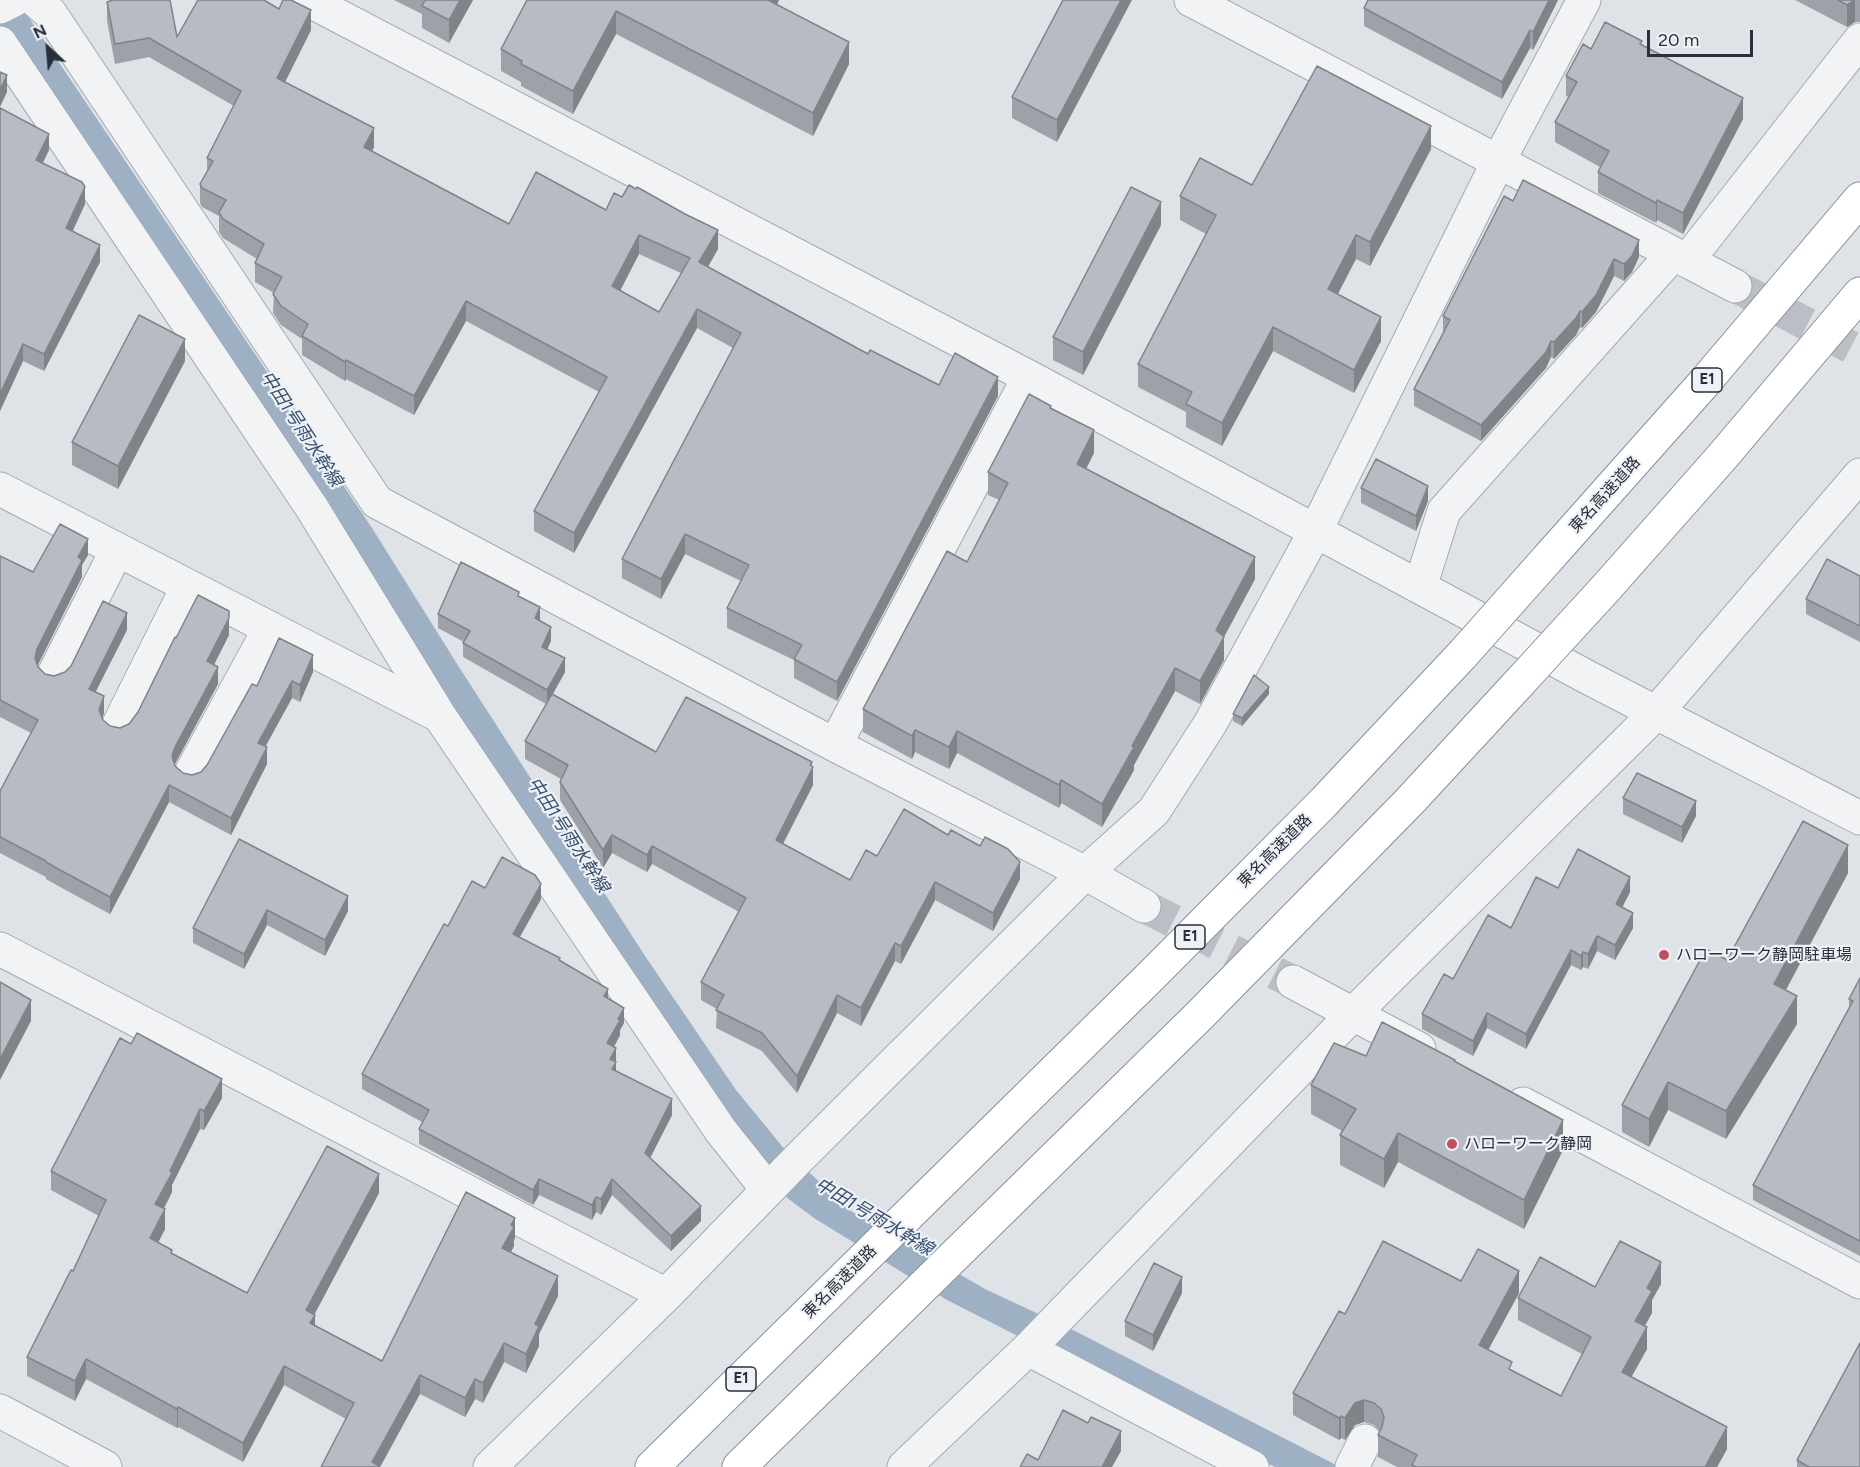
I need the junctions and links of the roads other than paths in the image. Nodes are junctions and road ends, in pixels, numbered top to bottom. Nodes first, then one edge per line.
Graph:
1 (14, 0) edge
2 (35, 0) edge
3 (308, 0) edge
4 (1191, 0) edge
5 (1584, 0) edge
6 (0, 7) edge
7 (1860, 40) edge
8 (0, 43) edge
9 (1498, 162) junction
10 (1860, 199) edge
11 (1680, 257) junction
12 (1735, 286) tunnel mouth
13 (1860, 294) edge
14 (1029, 377) junction
15 (1860, 475) edge
16 (0, 489) edge
17 (1315, 532) junction
18 (117, 550) junction
19 (188, 586) junction
20 (1419, 587) junction
21 (270, 628) junction
22 (54, 674) edge
23 (1656, 713) junction
24 (439, 715) junction
25 (118, 726) edge
26 (835, 745) junction
27 (191, 772) edge
28 (1860, 818) edge
29 (1085, 873) junction
30 (1144, 906) tunnel mouth
31 (0, 949) edge
32 (1293, 982) tunnel mouth
33 (1353, 1014) junction
34 (1444, 1062) edge
35 (1495, 1089) edge
36 (769, 1189) junction
37 (1860, 1282) edge
38 (666, 1295) junction
39 (1028, 1348) junction
40 (0, 1411) edge
41 (105, 1467) edge
42 (490, 1467) edge
43 (652, 1467) edge
44 (739, 1467) edge
45 (904, 1467) edge
46 (1252, 1467) edge

1 - 6 street
2 - 26 street
3 - 14 street
4 - 9 street
5 - 9 street
7 - 11 street
8 - 24 street
9 - 11 street
9 - 17 street
10 - 43 highway, 東名高速道路 / E1, bridge
11 - 12 street
11 - 20 street
13 - 44 highway, bridge
14 - 17 street
14 - 26 street
15 - 23 street
16 - 18 street
17 - 20 street
17 - 29 street
18 - 19 street
18 - 22 street
19 - 21 street
19 - 25 street
20 - 23 street
21 - 24 street
21 - 27 street
23 - 28 street
23 - 33 street
24 - 36 street
26 - 29 street
29 - 30 street
29 - 36 street
31 - 38 street
32 - 33 street
33 - 34 street
33 - 39 street
35 - 37 street
36 - 38 street
38 - 42 street
39 - 45 street
39 - 46 street
40 - 41 street

